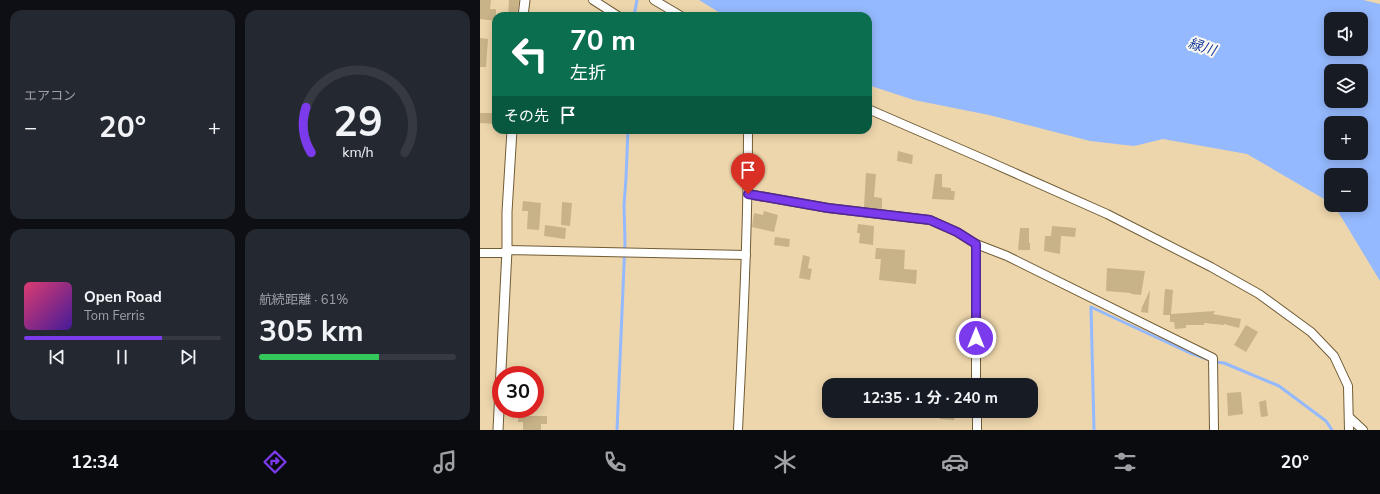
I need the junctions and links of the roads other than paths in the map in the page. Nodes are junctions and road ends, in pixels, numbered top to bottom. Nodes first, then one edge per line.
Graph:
1 (524, 0) edge
2 (593, 0) edge
3 (654, 0) edge
4 (523, 12) edge
5 (612, 12) edge
6 (674, 12) edge
7 (872, 111) edge
8 (512, 134) edge
9 (748, 134) edge
10 (748, 194) junction
11 (976, 244) junction
12 (507, 250) junction
13 (480, 253) edge
14 (746, 255) junction
15 (976, 378) edge
16 (1349, 417) junction
17 (976, 418) edge
18 (498, 430) edge
19 (738, 430) edge
20 (977, 430) edge
21 (1214, 430) edge
22 (1349, 430) edge
23 (1363, 430) edge

1 - 4 street
2 - 5 street
3 - 6 street
7 - 16 street
8 - 12 street
9 - 10 street
10 - 11 street
10 - 14 street
11 - 15 street
11 - 21 street
12 - 13 street
12 - 14 street
12 - 18 street
14 - 19 street
16 - 22 street
16 - 23 street
17 - 20 street

